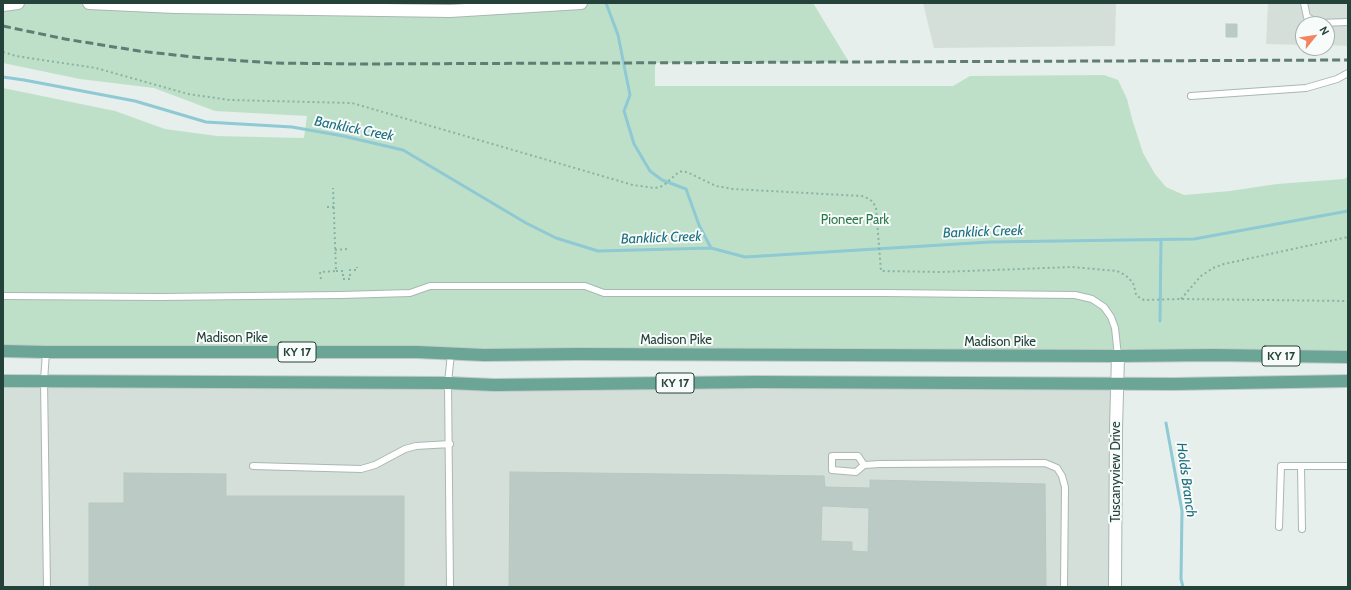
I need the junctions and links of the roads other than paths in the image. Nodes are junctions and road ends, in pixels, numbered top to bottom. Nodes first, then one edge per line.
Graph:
1 (18, 3) edge
2 (89, 3) edge
3 (581, 3) edge
4 (1304, 3) edge
5 (3, 5) edge
6 (1348, 22) edge
7 (1348, 73) edge
8 (1191, 96) dead end
9 (3, 296) edge
10 (3, 351) edge
11 (46, 352) junction
12 (451, 354) junction
13 (1118, 356) junction
14 (1348, 357) edge
15 (3, 381) edge
16 (44, 381) junction
17 (1348, 381) edge
18 (448, 383) junction
19 (1116, 384) junction
20 (450, 444) junction
21 (864, 465) junction
22 (253, 466) dead end
23 (1301, 466) junction
24 (1348, 466) edge
25 (1279, 527) dead end
26 (1302, 529) dead end
27 (47, 587) edge
28 (450, 587) edge
29 (1064, 587) edge
30 (1115, 587) edge

1 - 5 street
2 - 3 street
4 - 6 lane
7 - 8 lane
9 - 13 lane
10 - 11 main road, Madison Pike / KY 17
11 - 12 main road, Madison Pike / KY 17
11 - 16 lane
12 - 13 main road, Madison Pike / KY 17
12 - 18 lane
13 - 14 main road, Madison Pike / KY 17
13 - 19 street, Tuscanyview Drive
15 - 16 main road, KY 17
16 - 18 main road, KY 17
16 - 27 lane
17 - 19 main road, KY 17
18 - 19 main road, KY 17
18 - 20 lane
19 - 30 street, Tuscanyview Drive
20 - 22 lane
20 - 28 lane
21 - 21 lane
21 - 29 lane
23 - 24 lane
23 - 25 lane
23 - 26 lane

